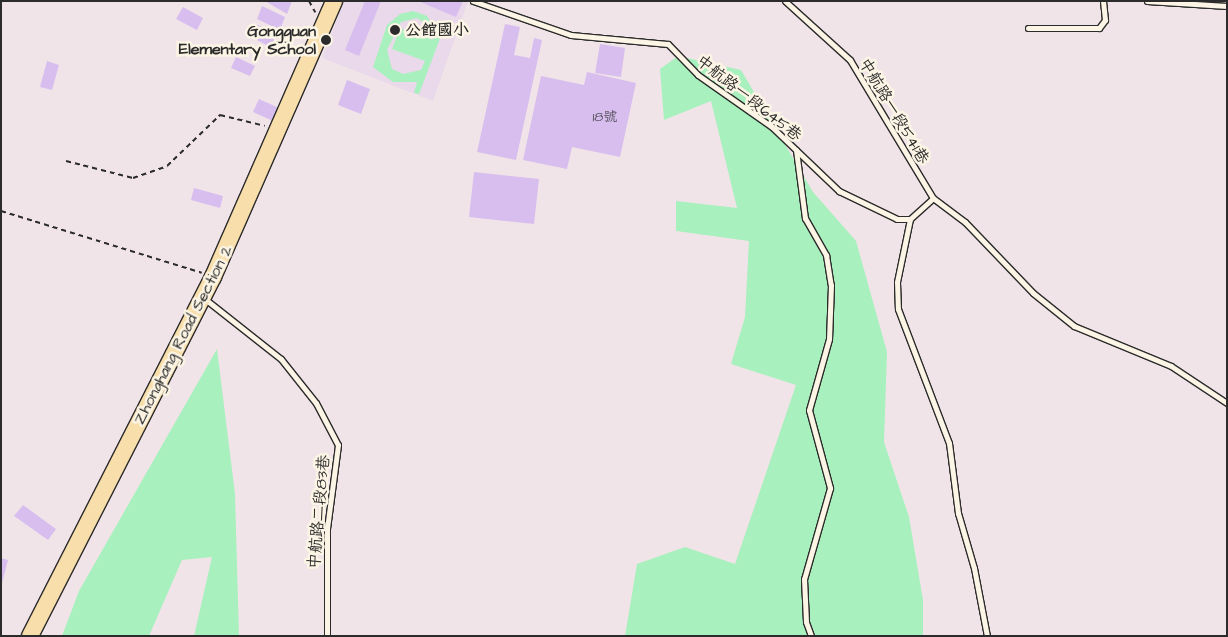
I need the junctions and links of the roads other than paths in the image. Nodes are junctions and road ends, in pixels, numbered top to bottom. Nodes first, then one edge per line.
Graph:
1 (334, 1) edge
2 (473, 1) edge
3 (785, 1) edge
4 (1103, 1) edge
5 (1147, 1) edge
6 (1227, 6) edge
7 (1028, 28) dead end
8 (796, 150) junction
9 (932, 198) junction
10 (910, 219) junction
11 (202, 297) junction
12 (1227, 403) edge
13 (30, 636) edge
14 (327, 636) edge
15 (811, 636) edge
16 (987, 636) edge

1 - 11 main road, Zhonghang Road Section 2
2 - 8 lane, 中航路一段645巷
3 - 9 lane, 中航路一段541巷
4 - 7 lane
5 - 6 lane
8 - 10 lane, 中航路一段645巷
8 - 15 lane
9 - 10 lane
9 - 12 lane
10 - 16 lane
11 - 13 main road, Zhonghang Road Section 2
11 - 14 lane, 中航路二段83巷

